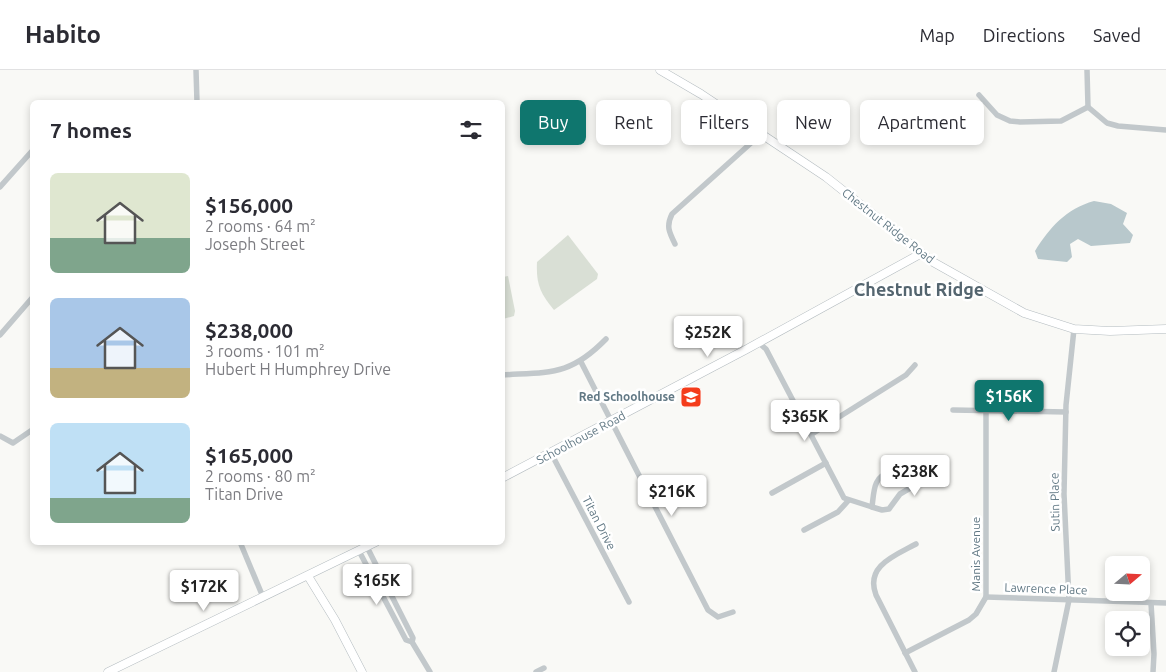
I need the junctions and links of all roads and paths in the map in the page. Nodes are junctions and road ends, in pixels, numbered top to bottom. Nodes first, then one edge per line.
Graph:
1 (196, 70) edge
2 (660, 70) edge
3 (1087, 70) edge
4 (979, 95) dead end
5 (197, 100) edge
6 (710, 100) edge
7 (1088, 106) junction
8 (1166, 130) edge
9 (767, 138) edge
10 (749, 145) edge
11 (30, 153) edge
12 (0, 187) edge
13 (675, 244) dead end
14 (922, 254) junction
15 (30, 300) edge
16 (1166, 329) edge
17 (1074, 330) junction
18 (0, 335) edge
19 (606, 339) dead end
20 (759, 343) junction
21 (581, 362) junction
22 (915, 366) dead end
23 (505, 375) edge
24 (953, 410) dead end
25 (986, 411) junction
26 (1066, 412) junction
27 (612, 422) junction
28 (30, 431) edge
29 (812, 434) junction
30 (0, 436) edge
31 (551, 453) junction
32 (826, 462) junction
33 (505, 476) edge
34 (772, 493) dead end
35 (848, 501) junction
36 (872, 507) junction
37 (804, 530) dead end
38 (916, 544) dead end
39 (241, 545) edge
40 (370, 545) edge
41 (363, 549) junction
42 (308, 576) junction
43 (263, 597) junction
44 (986, 597) junction
45 (1070, 600) junction
46 (629, 602) dead end
47 (1151, 603) junction
48 (1166, 603) edge
49 (733, 612) dead end
50 (905, 653) junction
51 (544, 668) dead end
52 (108, 672) edge
53 (362, 672) edge
54 (430, 672) edge
55 (536, 672) edge
56 (915, 672) edge
57 (1054, 672) edge
58 (1153, 672) edge

1 - 5 street
2 - 6 street, Chestnut Ridge Road
3 - 7 street
4 - 7 street
7 - 8 street
9 - 14 street, Chestnut Ridge Road
10 - 13 street
11 - 12 street
14 - 17 street, Chestnut Ridge Road
14 - 20 street, Schoolhouse Road
15 - 18 street
16 - 17 street, Chestnut Ridge Road
17 - 26 street, Sutin Place
19 - 21 street
20 - 27 street, Schoolhouse Road
20 - 29 street
21 - 23 street
21 - 27 street
22 - 29 street
24 - 25 street
25 - 26 street
25 - 44 street, Manis Avenue
26 - 45 street, Sutin Place
27 - 31 street, Schoolhouse Road
27 - 49 street
28 - 30 street
29 - 32 street
31 - 33 street, Schoolhouse Road
31 - 46 street, Titan Drive
32 - 34 street
32 - 35 street
35 - 36 street
35 - 37 street
36 - 36 street
38 - 50 street
39 - 43 street
40 - 41 street
41 - 42 street
41 - 54 street
42 - 43 street
42 - 53 street
43 - 52 street
44 - 45 street, Lawrence Place
44 - 50 street, Manis Avenue
45 - 47 street, Lawrence Place
45 - 57 street, Sutin Place
47 - 48 street, Lawrence Place
47 - 58 street
50 - 56 street
51 - 55 street

